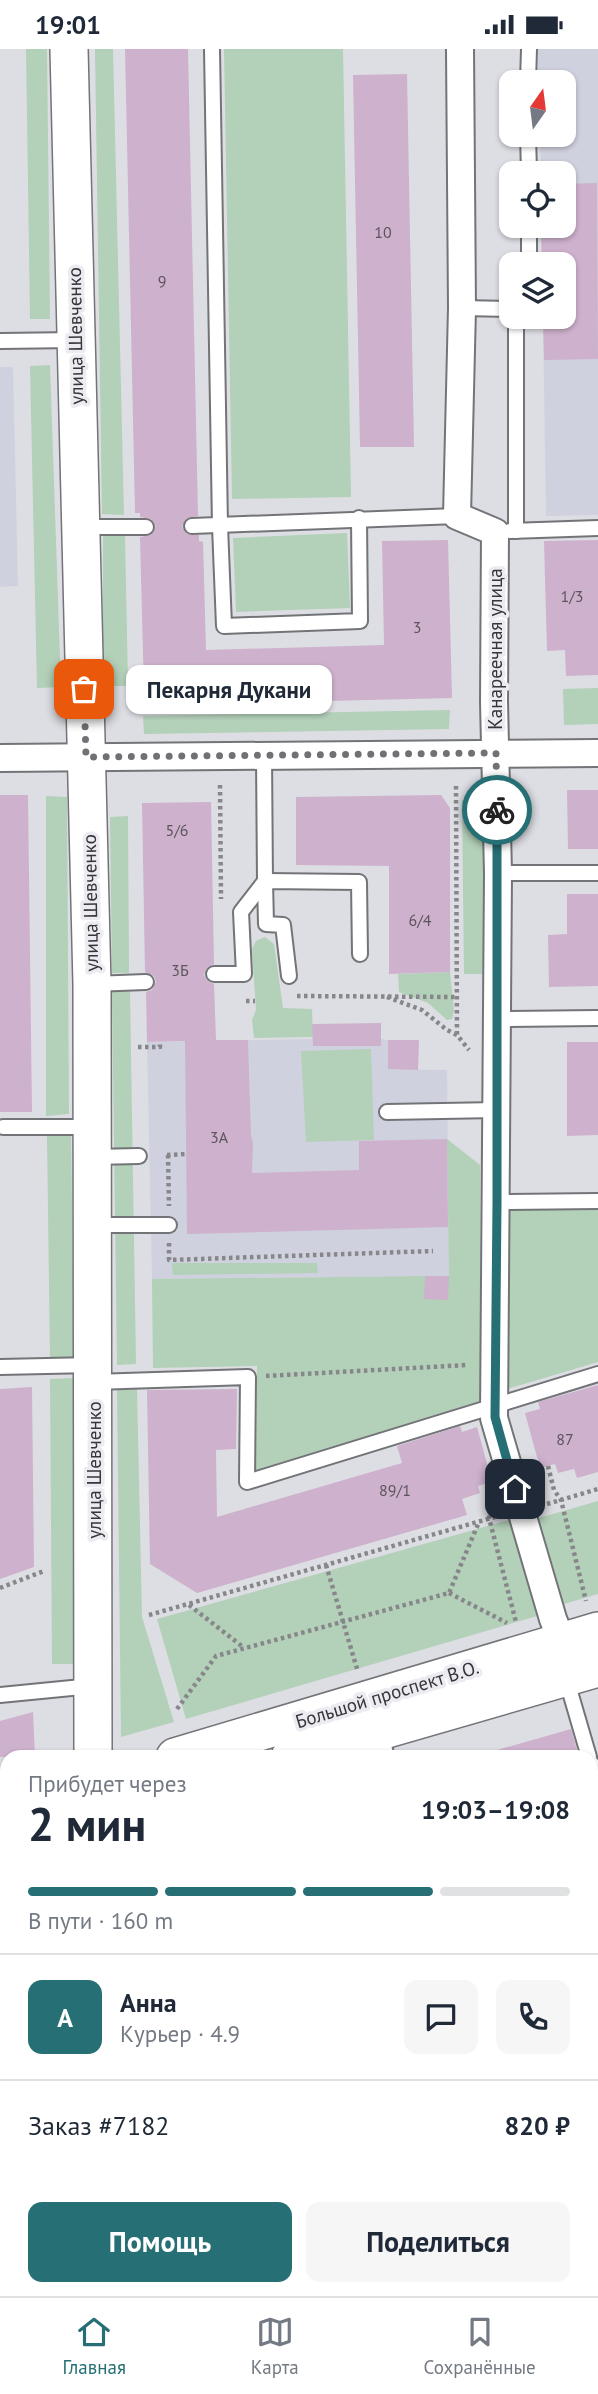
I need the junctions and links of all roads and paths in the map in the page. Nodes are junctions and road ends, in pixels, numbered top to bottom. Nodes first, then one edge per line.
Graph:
1 (69, 49) edge
2 (212, 49) edge
3 (460, 49) edge
4 (529, 49) edge
5 (528, 70) edge
6 (462, 308) junction
7 (499, 309) edge
8 (515, 329) edge
9 (76, 340) junction
10 (0, 341) edge
11 (457, 516) junction
12 (359, 519) junction
13 (192, 526) dead end
14 (220, 526) junction
15 (80, 527) junction
16 (146, 527) dead end
17 (598, 528) edge
18 (505, 531) junction
19 (496, 753) junction
20 (598, 753) edge
21 (264, 756) junction
22 (86, 757) junction
23 (0, 758) edge
24 (220, 785) dead end
25 (456, 786) dead end
26 (498, 873) junction
27 (598, 873) edge
28 (265, 881) junction
29 (221, 899) dead end
30 (266, 924) junction
31 (242, 926) junction
32 (360, 954) dead end
33 (214, 974) dead end
34 (289, 977) dead end
35 (145, 982) dead end
36 (92, 984) junction
37 (289, 996) dead end
38 (383, 996) junction
39 (457, 997) junction
40 (246, 1001) dead end
41 (255, 1001) dead end
42 (597, 1018) edge
43 (497, 1019) junction
44 (457, 1035) junction
45 (160, 1042) dead end
46 (138, 1047) dead end
47 (468, 1048) dead end
48 (497, 1111) junction
49 (387, 1112) dead end
50 (1, 1127) edge
51 (93, 1142) junction
52 (187, 1154) dead end
53 (168, 1155) junction
54 (139, 1156) joint
55 (598, 1201) edge
56 (497, 1202) junction
57 (94, 1225) junction
58 (169, 1225) junction
59 (433, 1251) dead end
60 (495, 1364) junction
61 (0, 1367) edge
62 (94, 1374) junction
63 (598, 1374) edge
64 (248, 1377) junction
65 (495, 1406) junction
66 (548, 1466) dead end
67 (598, 1489) edge
68 (561, 1500) junction
69 (492, 1508) dead end
70 (522, 1512) junction
71 (489, 1518) junction
72 (480, 1521) junction
73 (326, 1565) junction
74 (44, 1571) dead end
75 (0, 1588) edge
76 (449, 1593) junction
77 (189, 1605) junction
78 (149, 1615) dead end
79 (593, 1620) edge
80 (342, 1623) junction
81 (243, 1647) junction
82 (575, 1662) edge
83 (359, 1677) dead end
84 (94, 1685) junction
85 (0, 1695) edge
86 (177, 1709) dead end
87 (384, 1744) edge
88 (93, 1750) edge
89 (204, 1750) edge
90 (341, 1750) edge
91 (588, 1750) edge

1 - 9 street, улица Шевченко
2 - 14 lane
3 - 6 street
4 - 5 lane
6 - 7 lane
6 - 11 street
8 - 18 lane
9 - 10 lane
9 - 15 street, улица Шевченко
11 - 12 lane
11 - 18 street
12 - 14 lane
12 - 14 lane
13 - 14 lane
15 - 16 lane
15 - 22 street, улица Шевченко
17 - 18 lane
18 - 19 street, Канареечная улица
19 - 20 street
19 - 21 street
19 - 26 street, Канареечная улица
21 - 22 street
21 - 28 lane
22 - 23 street
22 - 36 street, улица Шевченко
24 - 29 path
25 - 39 path
26 - 27 lane
26 - 43 street, Канареечная улица
28 - 30 lane
28 - 31 lane
28 - 32 lane
30 - 31 lane
30 - 34 lane
31 - 33 lane
35 - 36 lane
36 - 51 street, улица Шевченко
37 - 38 path
38 - 39 path
38 - 44 path
39 - 44 path
40 - 41 path
42 - 43 lane
43 - 48 street, Канареечная улица
44 - 47 path
45 - 46 path
48 - 49 lane
48 - 56 street, Канареечная улица
50 - 51 lane
51 - 54 lane
51 - 57 street, улица Шевченко
52 - 53 path
53 - 54 path
53 - 58 path
55 - 56 lane
56 - 60 street, Канареечная улица
57 - 58 lane
57 - 62 street, улица Шевченко
58 - 59 path
60 - 64 path
60 - 65 street, Канареечная улица
61 - 62 lane
62 - 64 lane
62 - 84 street, улица Шевченко
63 - 65 lane
64 - 65 lane
65 - 70 street, Канареечная улица
66 - 68 path
67 - 68 path
68 - 70 path
68 - 79 path
69 - 71 path
70 - 71 path
70 - 82 street, Канареечная улица
71 - 72 path
71 - 76 path
72 - 73 path
72 - 76 path
73 - 77 path
73 - 80 path
74 - 75 path
76 - 80 path
77 - 78 path
77 - 81 path
79 - 82 street, Большой проспект В.О.
80 - 81 path
80 - 83 path
81 - 86 path
82 - 87 street, Большой проспект В.О.
82 - 89 street, Большой проспект В.О.
82 - 91 lane
84 - 85 lane
84 - 88 street, улица Шевченко
87 - 90 street, Большой проспект В.О.

